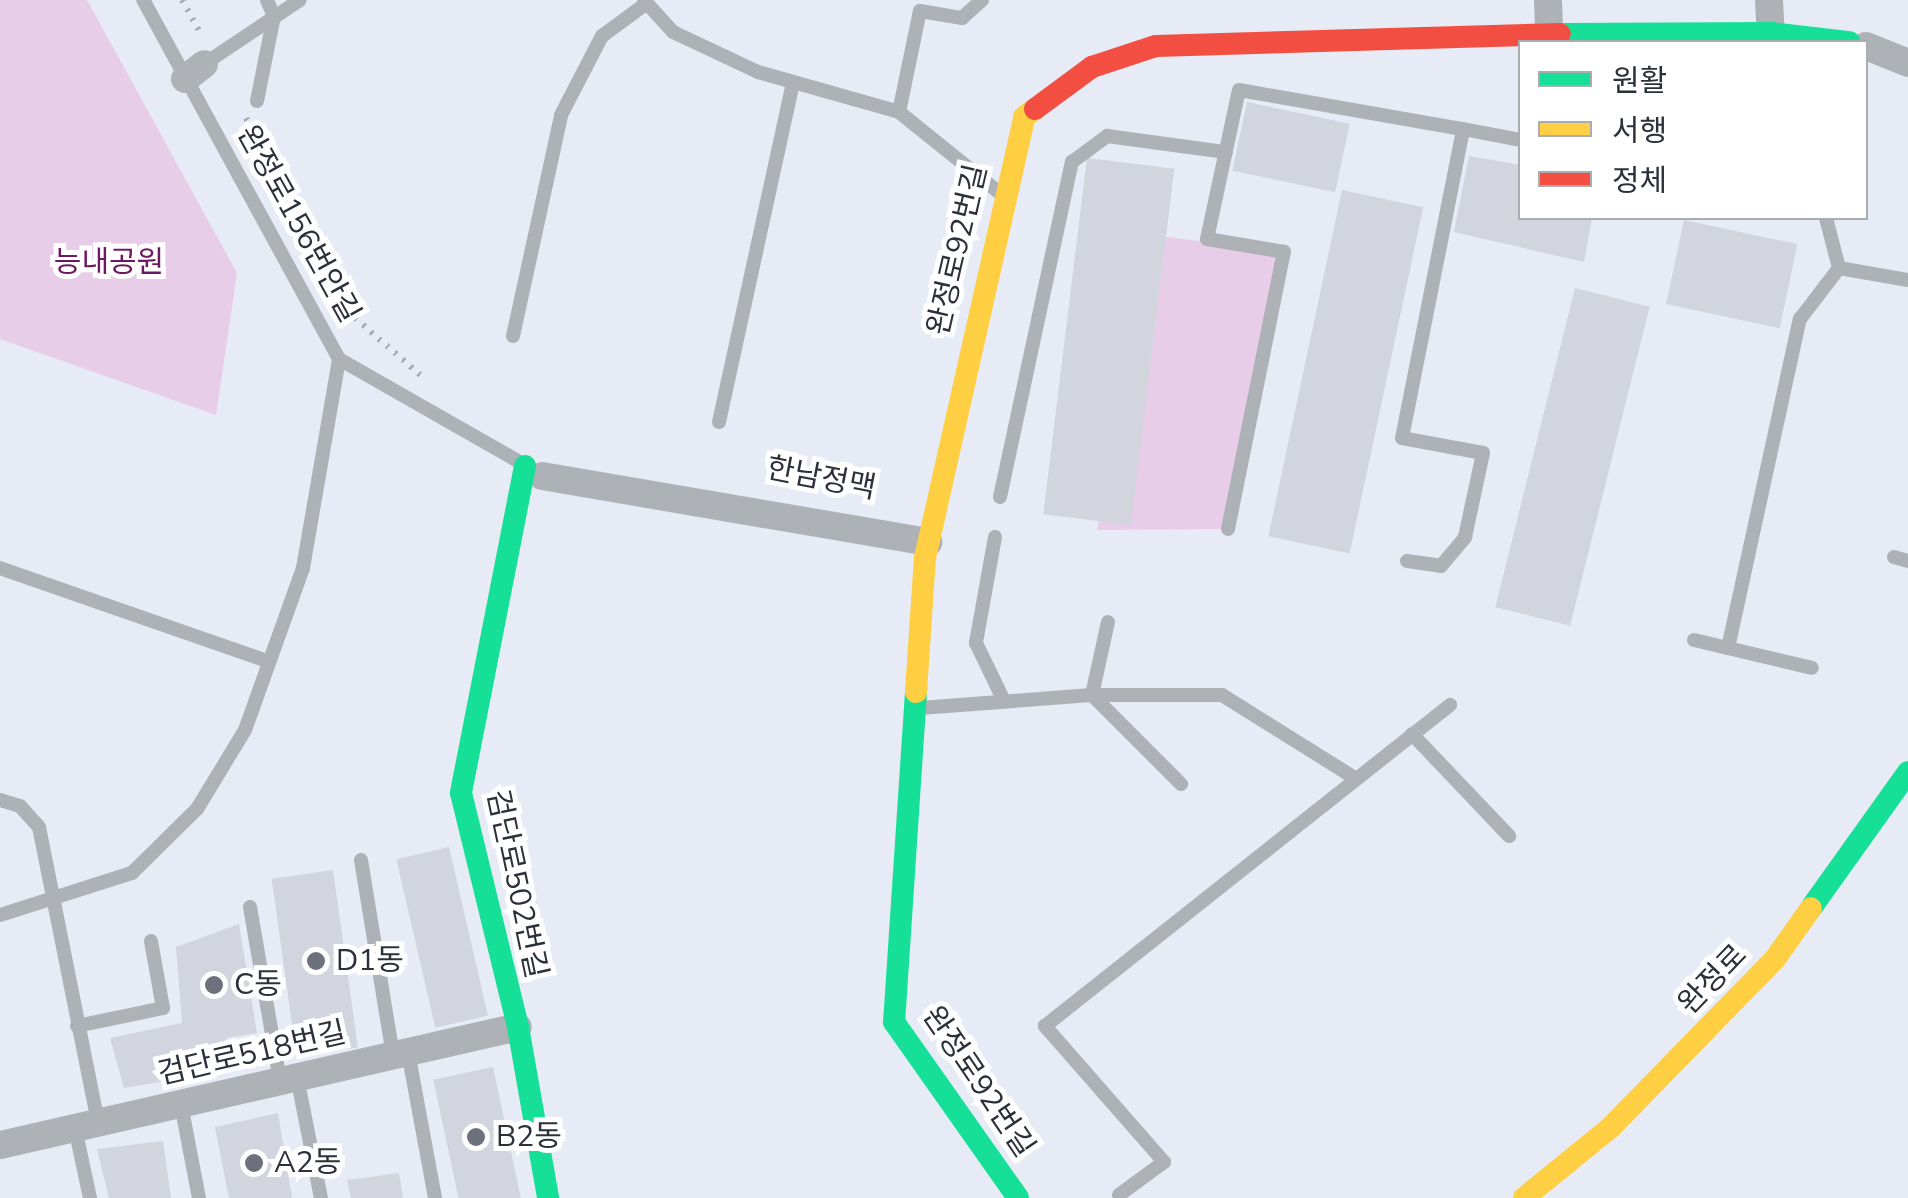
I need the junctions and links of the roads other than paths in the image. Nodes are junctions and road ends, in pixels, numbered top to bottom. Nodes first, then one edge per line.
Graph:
1 (142, 0) edge
2 (267, 0) edge
3 (300, 0) edge
4 (982, 0) edge
5 (1548, 0) edge
6 (1768, 0) edge
7 (646, 2) edge
8 (918, 6) edge
9 (274, 16) junction
10 (1550, 34) junction
11 (1770, 38) edge
12 (1809, 40) edge
13 (1868, 47) edge
14 (1908, 63) edge
15 (200, 66) junction
16 (792, 82) junction
17 (256, 100) dead end
18 (899, 112) junction
19 (1463, 129) junction
20 (1518, 140) edge
21 (1226, 152) junction
22 (1002, 194) junction
23 (1826, 220) edge
24 (1838, 268) junction
25 (1908, 280) edge
26 (513, 336) dead end
27 (340, 359) junction
28 (719, 422) dead end
29 (534, 471) junction
30 (1000, 497) dead end
31 (1228, 528) dead end
32 (994, 537) dead end
33 (928, 542) junction
34 (1407, 561) dead end
35 (0, 568) edge
36 (1108, 622) dead end
37 (1694, 640) dead end
38 (1728, 648) junction
39 (267, 660) junction
40 (1812, 668) dead end
41 (1092, 694) junction
42 (1004, 702) junction
43 (1450, 705) dead end
44 (914, 709) junction
45 (1412, 734) junction
46 (1908, 772) edge
47 (1355, 778) junction
48 (1181, 784) dead end
49 (0, 800) edge
50 (1509, 836) dead end
51 (361, 860) dead end
52 (56, 901) junction
53 (250, 906) dead end
54 (0, 915) edge
55 (152, 941) dead end
56 (77, 1026) junction
57 (518, 1027) junction
58 (400, 1054) junction
59 (289, 1079) junction
60 (181, 1104) junction
61 (86, 1126) junction
62 (0, 1144) edge
63 (1119, 1194) dead end
64 (1538, 1194) edge
65 (90, 1198) edge
66 (199, 1198) edge
67 (320, 1198) edge
68 (435, 1198) edge
69 (548, 1198) edge
70 (1018, 1198) edge

1 - 15 lane, 완정로156번안길
2 - 9 lane
3 - 9 lane
4 - 8 lane
5 - 10 street
6 - 11 street
7 - 16 lane
7 - 26 lane
8 - 18 lane
9 - 15 lane
9 - 17 lane
10 - 11 street, 완정로92번길
10 - 22 street, 완정로92번길
11 - 12 street, 완정로92번길
13 - 14 street
15 - 27 lane, 완정로156번안길
16 - 18 lane
16 - 28 lane
18 - 22 lane
19 - 20 lane
19 - 21 lane
19 - 34 lane
21 - 30 lane
21 - 31 lane
22 - 33 street, 완정로92번길
23 - 24 lane
24 - 25 lane
24 - 38 lane
27 - 29 lane
27 - 39 lane, 완정로156번안길
29 - 33 street
29 - 57 street, 검단로502번길
32 - 42 lane
33 - 44 street, 완정로92번길
35 - 39 lane
36 - 41 lane
37 - 38 lane
38 - 40 lane
39 - 52 lane, 완정로156번안길
41 - 42 lane
41 - 47 lane
41 - 48 lane
42 - 44 lane
43 - 45 lane
44 - 70 street, 완정로92번길
45 - 47 lane
45 - 50 lane
46 - 64 street, 완정로
47 - 63 lane
49 - 52 lane
51 - 58 lane
52 - 54 lane, 완정로156번안길
52 - 56 lane
53 - 59 lane
55 - 56 lane
56 - 61 lane
57 - 58 street, 검단로518번길
57 - 69 street, 검단로502번길
58 - 59 street, 검단로518번길
58 - 68 lane
59 - 60 street, 검단로518번길
59 - 67 lane
60 - 61 street, 검단로518번길
60 - 66 lane
61 - 62 street, 검단로518번길
61 - 65 lane

